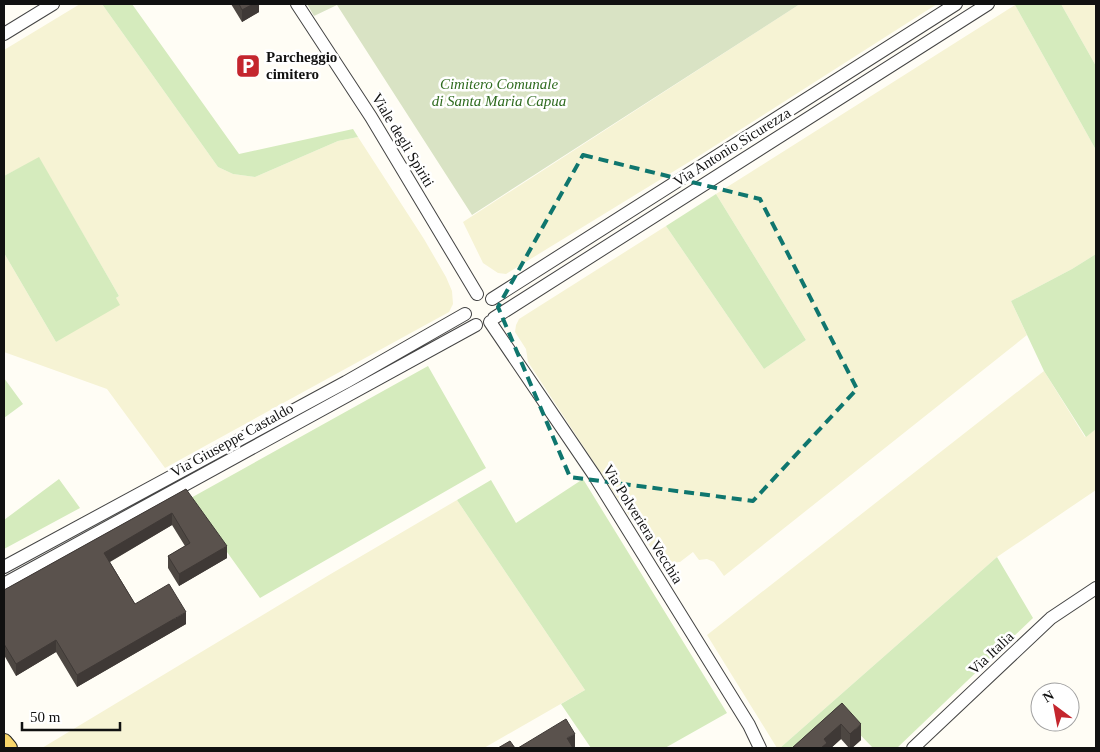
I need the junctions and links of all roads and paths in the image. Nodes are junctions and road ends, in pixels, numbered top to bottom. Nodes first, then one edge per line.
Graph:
1 (53, 4) edge
2 (298, 4) edge
3 (956, 4) edge
4 (988, 4) edge
5 (4, 34) edge
6 (477, 294) junction
7 (492, 299) junction
8 (466, 314) junction
9 (492, 320) junction
10 (476, 324) junction
11 (4, 567) edge
12 (4, 584) edge
13 (1096, 588) edge
14 (749, 725) junction
15 (4, 742) edge
16 (9, 748) edge
17 (760, 748) edge
18 (765, 748) edge
19 (913, 748) edge

1 - 5 street
2 - 6 street, Viale degli Spiriti
3 - 7 street, Via Antonio Sicurezza
4 - 9 street, Via Antonio Sicurezza
6 - 7 street
6 - 8 street
7 - 9 street
8 - 10 street
8 - 11 street, Via Giuseppe Castaldo
9 - 10 street
9 - 14 street, Via Polveriera Vecchia
10 - 12 street, Via Giuseppe Castaldo
13 - 19 street, Via Italia
14 - 17 street, Via Polveriera Vecchia
14 - 18 street
15 - 16 main road

